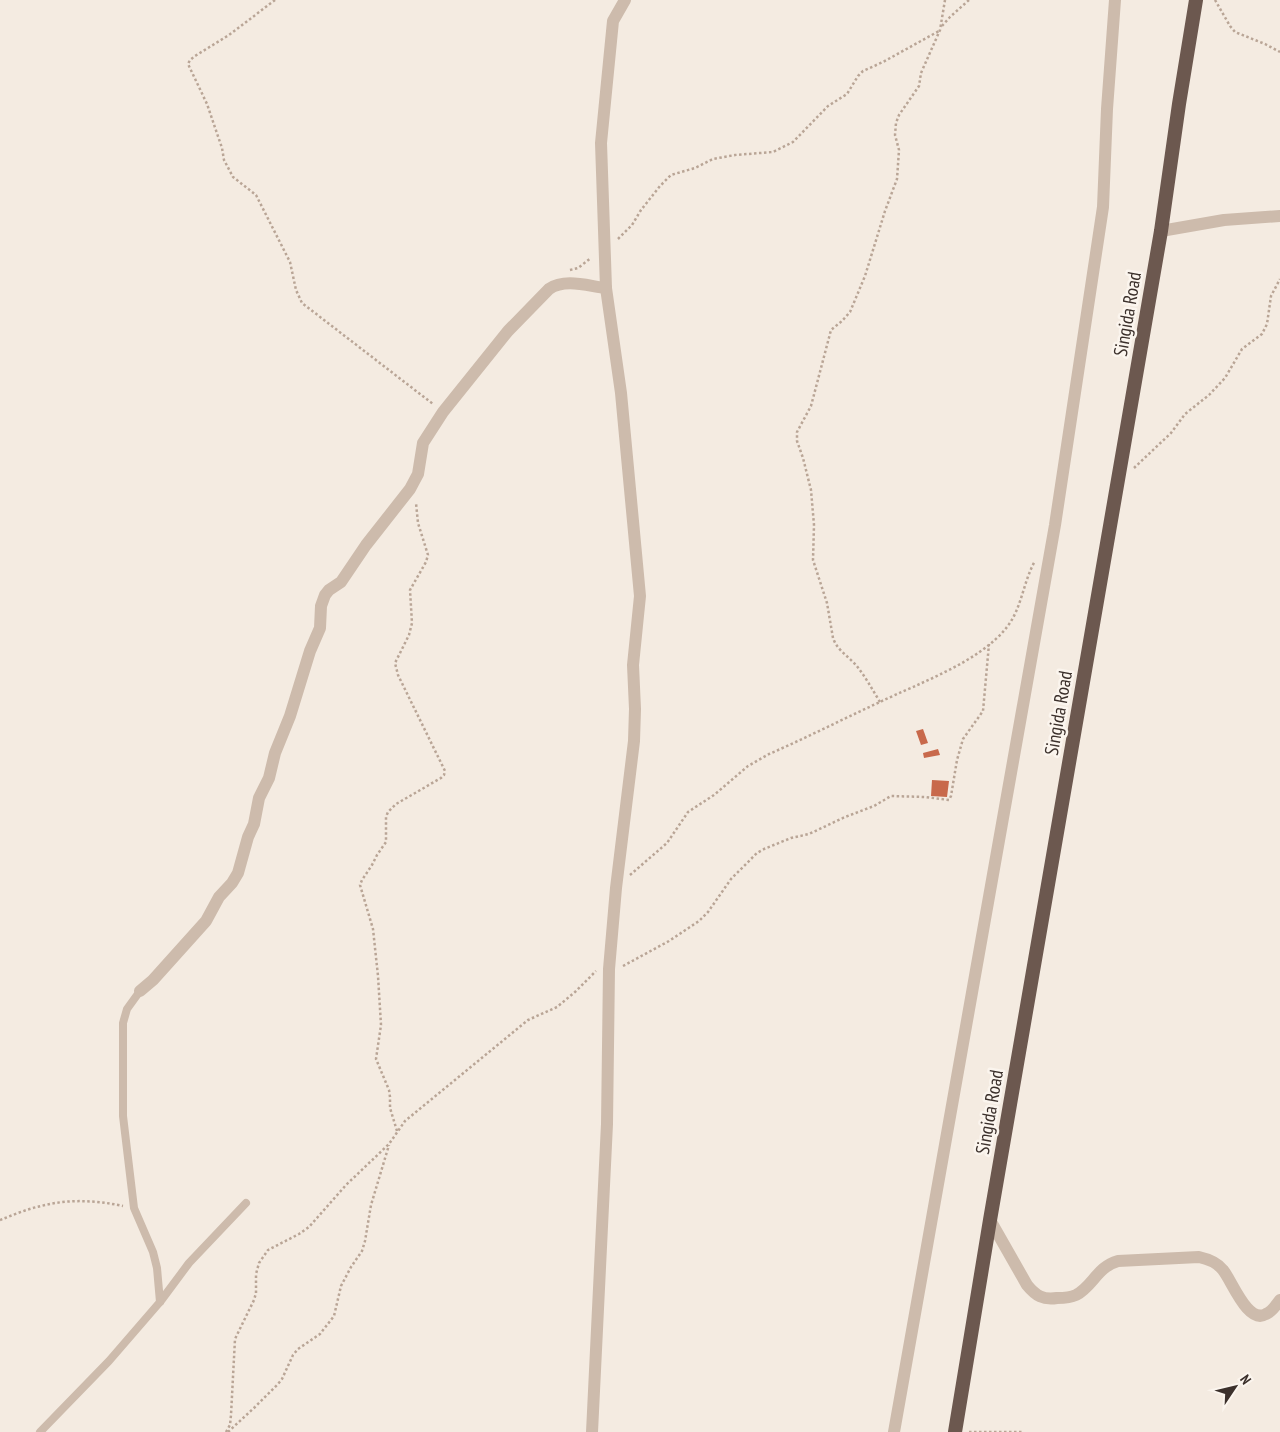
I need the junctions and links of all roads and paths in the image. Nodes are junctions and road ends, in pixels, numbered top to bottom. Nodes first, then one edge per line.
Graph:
1 (276, 0) edge
2 (625, 0) edge
3 (945, 0) edge
4 (969, 0) edge
5 (1115, 0) edge
6 (1196, 0) edge
7 (1215, 0) edge
8 (940, 30) junction
9 (1280, 52) edge
10 (1280, 216) edge
11 (1161, 231) junction
12 (605, 247) junction
13 (1280, 279) edge
14 (606, 288) junction
15 (548, 289) junction
16 (443, 412) junction
17 (415, 482) junction
18 (1117, 483) junction
19 (1039, 554) dead end
20 (989, 644) junction
21 (880, 702) junction
22 (616, 888) junction
23 (609, 969) junction
24 (140, 991) joint
25 (398, 1131) junction
26 (389, 1144) junction
27 (246, 1203) dead end
28 (134, 1208) junction
29 (0, 1220) edge
30 (990, 1220) junction
31 (1280, 1300) edge
32 (160, 1302) junction
33 (40, 1432) edge
34 (227, 1432) edge
35 (592, 1432) edge
36 (894, 1432) edge
37 (955, 1432) edge
38 (1023, 1432) edge

1 - 16 path
2 - 12 street
3 - 8 path
4 - 8 path
5 - 36 street
6 - 11 highway, Singida Road
7 - 9 path
8 - 12 path
8 - 21 path
10 - 11 street
11 - 18 highway, Singida Road
12 - 14 street
12 - 15 path
13 - 18 path
14 - 15 street
14 - 22 street
15 - 16 street
16 - 17 street
17 - 24 street
17 - 25 path
18 - 30 highway, Singida Road
19 - 20 path
20 - 21 path
20 - 23 path
21 - 22 path
22 - 23 street
23 - 25 path
23 - 35 street
24 - 28 lane
25 - 26 path
26 - 34 path
26 - 34 path
27 - 32 lane
28 - 29 path
28 - 32 lane
30 - 31 street
30 - 37 highway, Singida Road
32 - 33 lane
37 - 38 path

